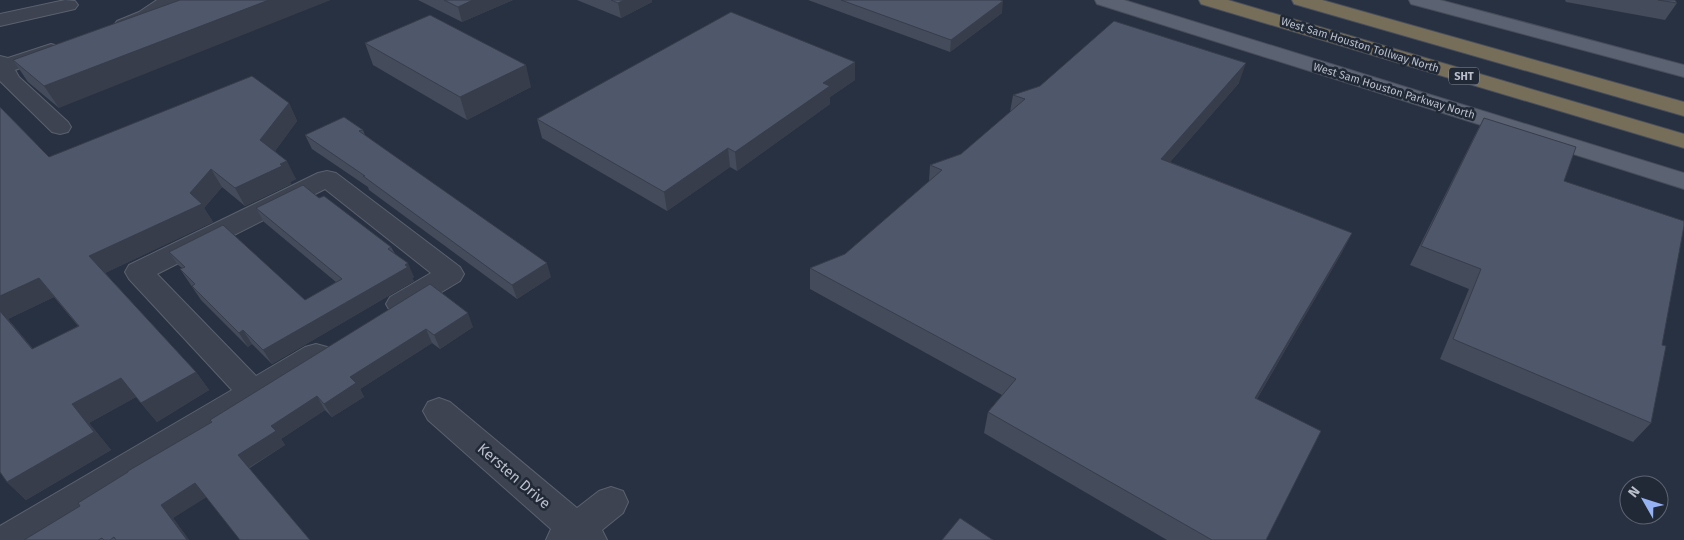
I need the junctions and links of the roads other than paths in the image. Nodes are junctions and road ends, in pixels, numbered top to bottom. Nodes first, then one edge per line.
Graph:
1 (15, 0) edge
2 (170, 0) edge
3 (1104, 0) edge
4 (1208, 0) edge
5 (1301, 0) edge
6 (1418, 0) edge
7 (68, 5) dead end
8 (1243, 10) junction
9 (31, 13) junction
10 (0, 20) edge
11 (107, 31) edge
12 (73, 43) edge
13 (1, 65) edge
14 (1684, 71) edge
15 (1684, 110) edge
16 (60, 127) dead end
17 (1684, 141) edge
18 (1684, 158) edge
19 (1684, 181) edge
20 (382, 315) edge
21 (339, 341) edge
22 (253, 393) junction
23 (440, 411) dead end
24 (612, 502) dead end
25 (0, 536) edge
26 (576, 537) edge
27 (2, 540) edge
28 (9, 540) edge

1 - 9 street
2 - 11 street
3 - 19 main road, West Sam Houston Parkway North
4 - 8 highway, West Sam Houston Tollway North / SHT
5 - 15 highway, SHT
6 - 14 main road
7 - 9 street
8 - 17 highway, West Sam Houston Tollway North / SHT
8 - 18 highway
9 - 10 street
12 - 13 street
13 - 16 street
20 - 22 street
21 - 22 street
22 - 28 street
23 - 26 street, Kersten Drive
24 - 26 street
25 - 27 street

